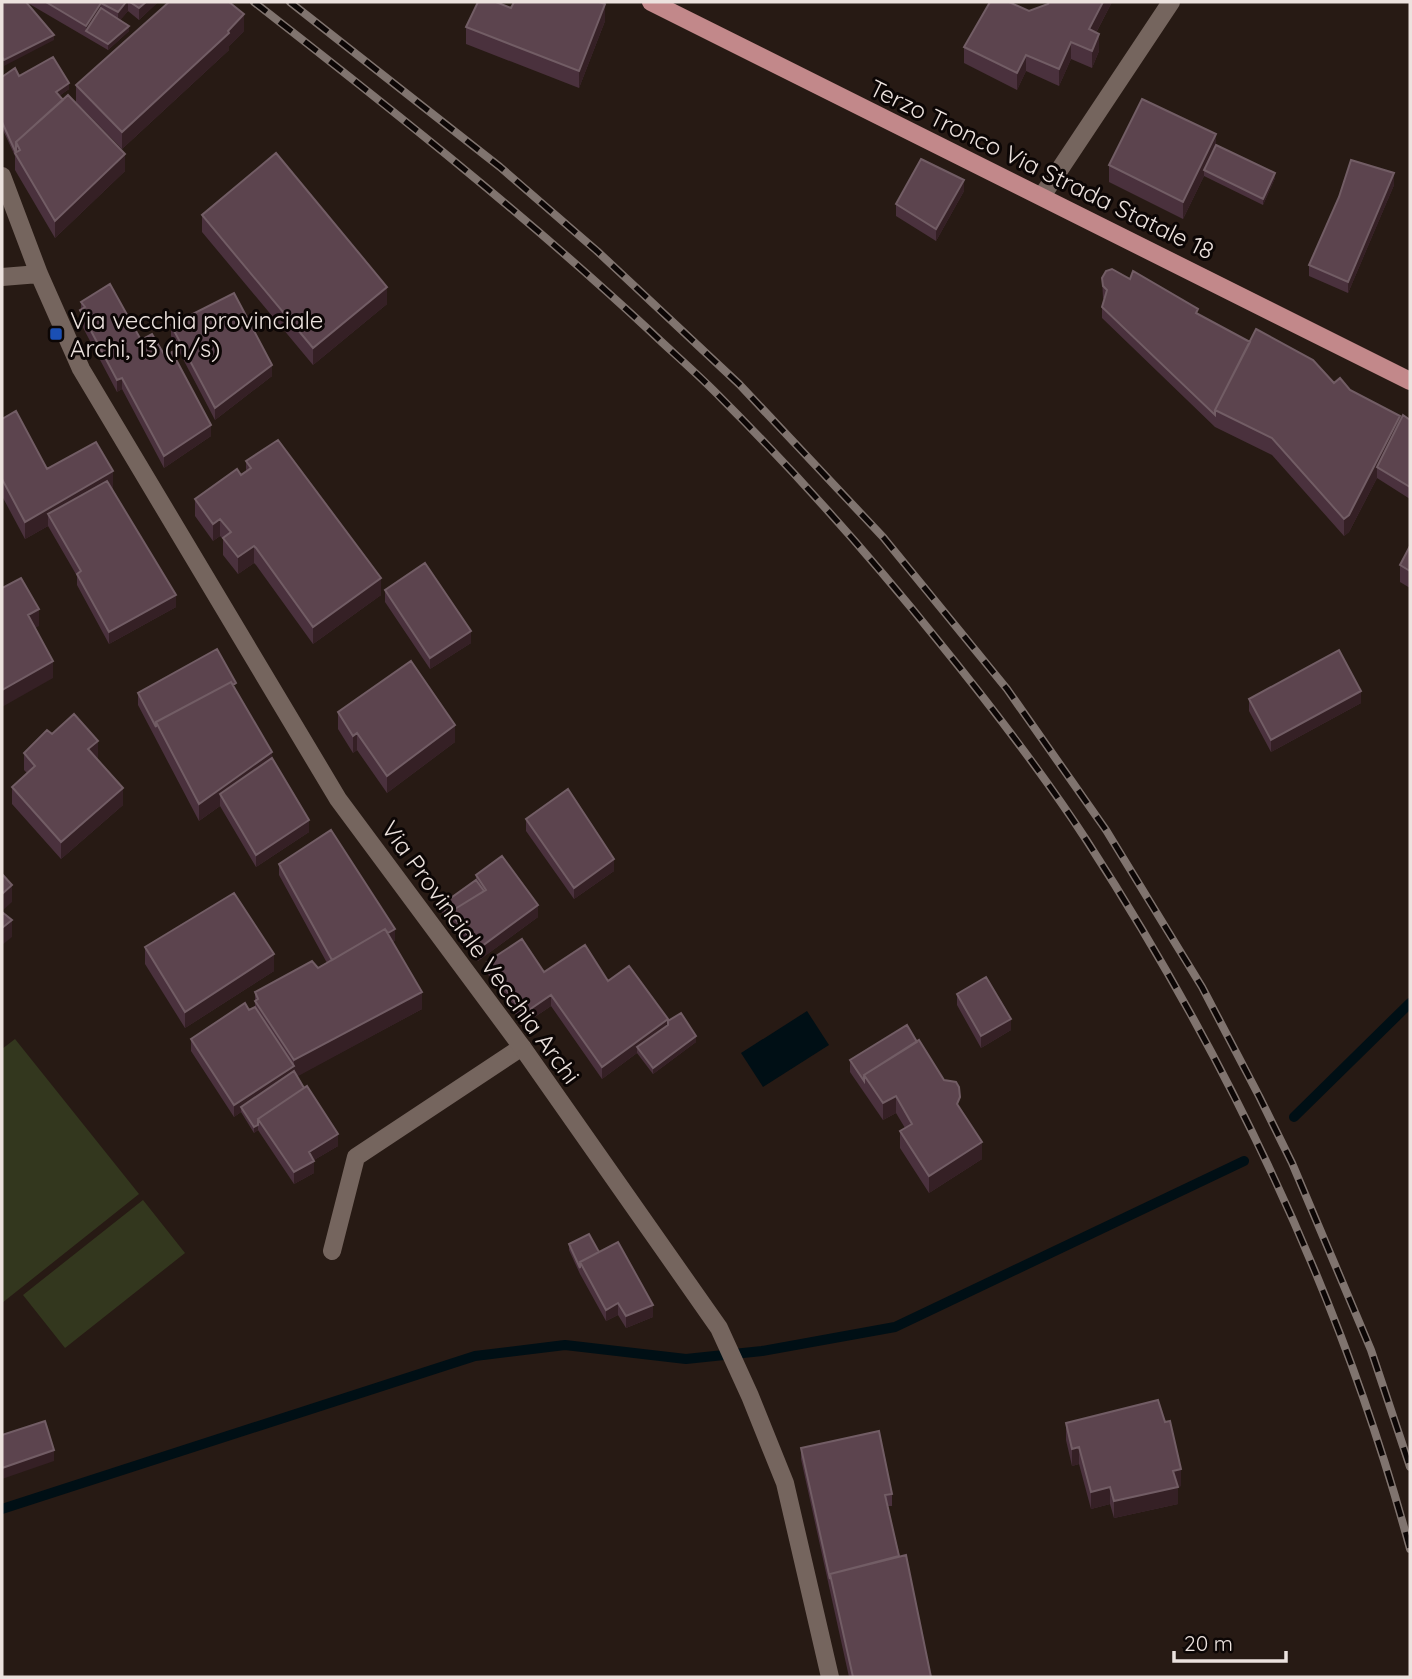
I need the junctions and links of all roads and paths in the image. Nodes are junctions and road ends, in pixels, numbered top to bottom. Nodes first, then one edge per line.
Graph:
1 (651, 2) edge
2 (1171, 2) edge
3 (2, 176) edge
4 (1042, 196) junction
5 (39, 274) junction
6 (2, 276) edge
7 (1410, 381) edge
8 (522, 1047) junction
9 (332, 1251) dead end
10 (830, 1677) edge

1 - 4 main road, Terzo Tronco Via Strada Statale 18
2 - 4 street
3 - 5 street, Via Provinciale Vecchia Archi
4 - 7 main road, Terzo Tronco Via Strada Statale 18
5 - 6 street
5 - 8 street, Via Provinciale Vecchia Archi
8 - 9 street
8 - 10 street, Via Provinciale Vecchia Archi

